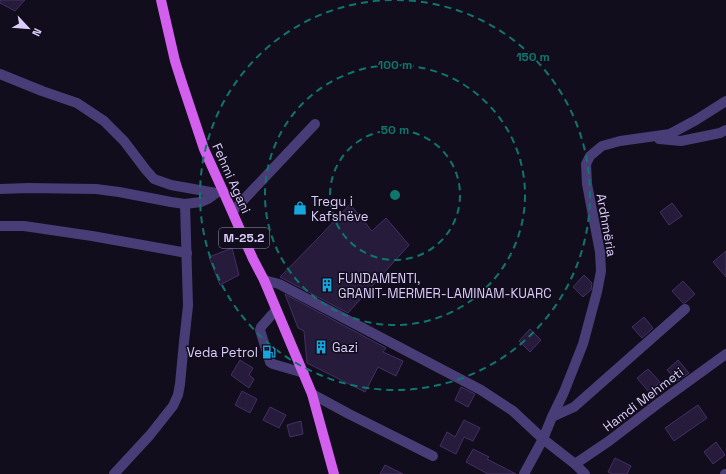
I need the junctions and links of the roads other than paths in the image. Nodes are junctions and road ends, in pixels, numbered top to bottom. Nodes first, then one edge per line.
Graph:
1 (161, 0) edge
2 (0, 74) edge
3 (726, 101) edge
4 (315, 124) dead end
5 (726, 130) edge
6 (644, 137) junction
7 (0, 189) edge
8 (220, 192) junction
9 (185, 204) junction
10 (233, 211) junction
11 (0, 226) edge
12 (187, 253) junction
13 (264, 280) junction
14 (685, 309) dead end
15 (276, 310) junction
16 (726, 354) edge
17 (304, 373) junction
18 (312, 394) junction
19 (552, 418) junction
20 (543, 439) junction
21 (433, 456) dead end
22 (575, 464) junction
23 (118, 473) edge
24 (334, 474) edge
25 (524, 474) edge
26 (585, 474) edge

1 - 8 main road, Fehmi Agani / M-25.2
2 - 8 street
3 - 6 street, Ardhmëria
4 - 10 street
5 - 6 street
6 - 19 street, Ardhmëria
7 - 9 street
8 - 9 street
8 - 10 main road, Fehmi Agani / M-25.2
9 - 12 street
10 - 13 main road, Fehmi Agani / M-25.2
11 - 12 street
12 - 23 street
13 - 15 main road, Fehmi Agani / M-25.2
13 - 20 street
14 - 19 street
15 - 17 main road, Fehmi Agani / M-25.2
15 - 17 street
16 - 22 street, Hamdi Mehmeti
17 - 18 main road, Fehmi Agani / M-25.2
18 - 21 street
18 - 24 main road, Fehmi Agani / M-25.2
19 - 20 street, Ardhmëria
20 - 22 street
20 - 25 street
22 - 26 street

